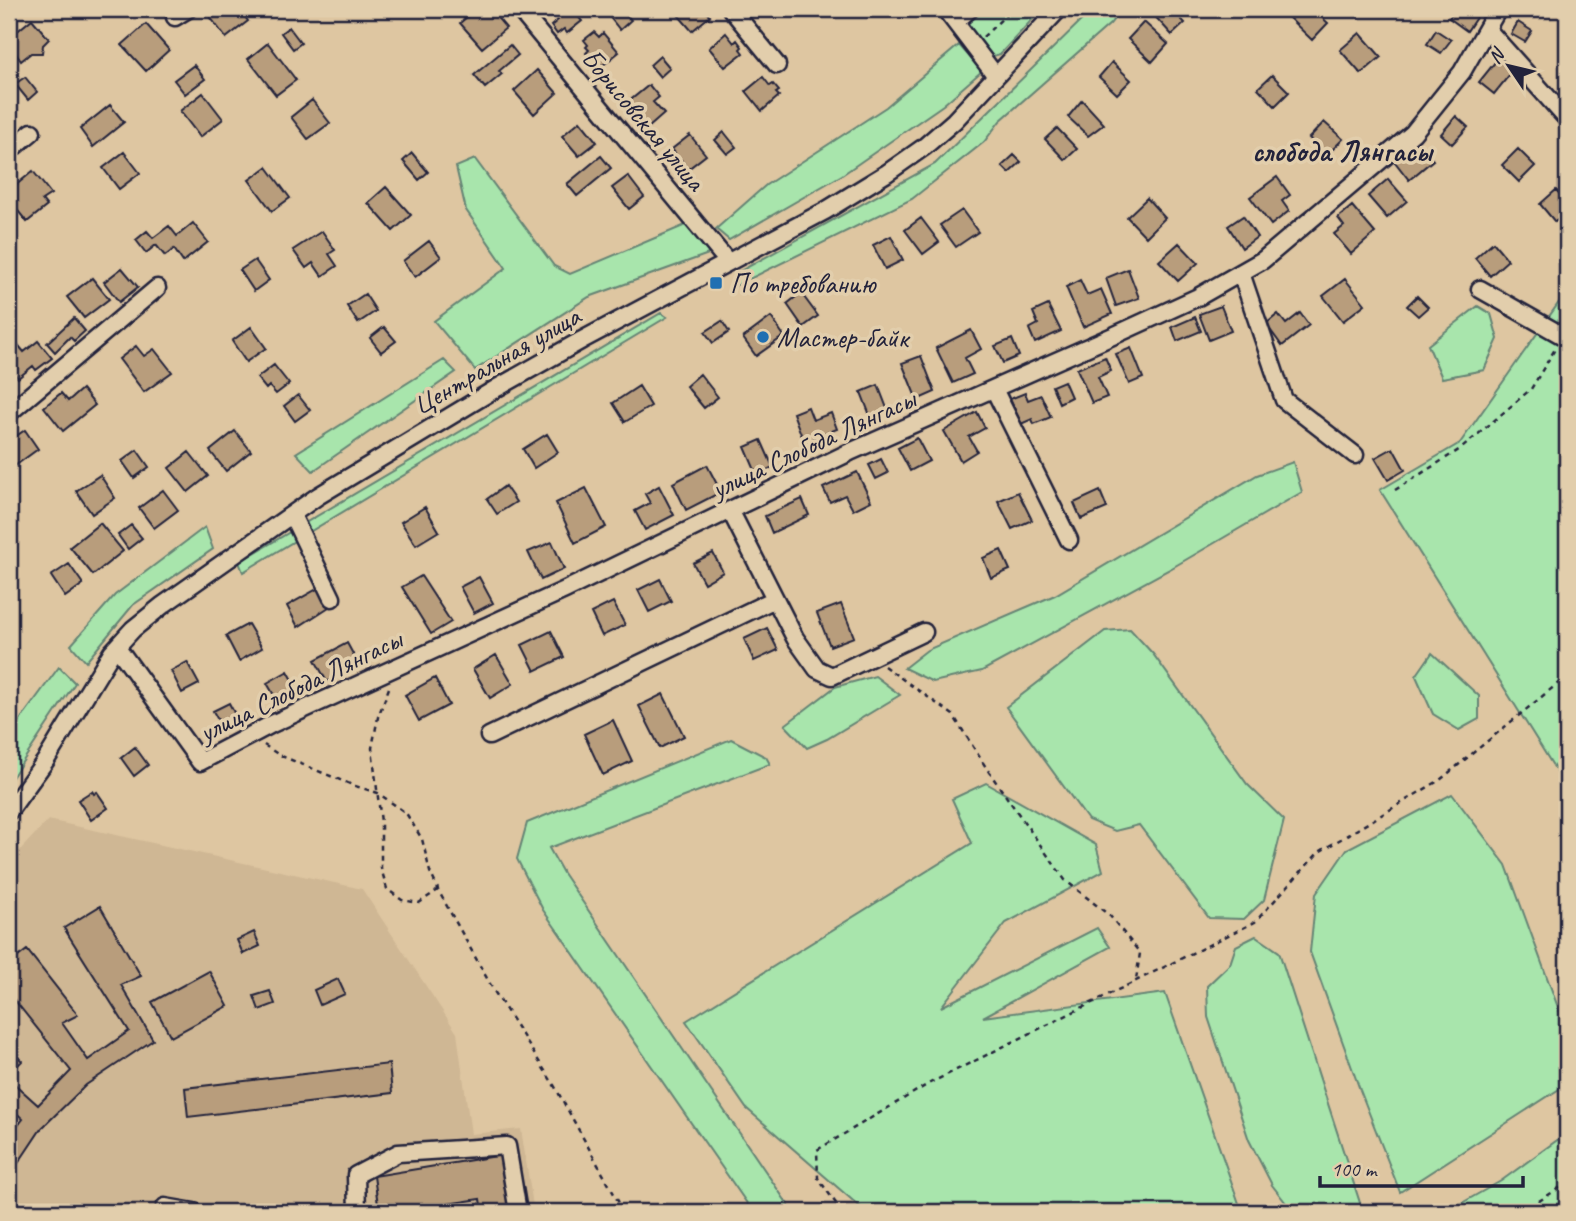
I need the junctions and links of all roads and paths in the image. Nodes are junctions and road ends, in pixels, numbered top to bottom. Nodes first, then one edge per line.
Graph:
1 (519, 9) edge
2 (731, 9) edge
3 (945, 9) edge
4 (970, 9) edge
5 (1012, 9) edge
6 (1059, 9) edge
7 (1498, 9) edge
8 (955, 22) junction
9 (1487, 29) junction
10 (973, 47) junction
11 (777, 65) dead end
12 (996, 76) junction
13 (1567, 119) edge
14 (32, 132) dead end
15 (9, 151) edge
16 (728, 262) junction
17 (1241, 273) junction
18 (157, 288) dead end
19 (1480, 289) dead end
20 (1565, 333) edge
21 (994, 389) junction
22 (9, 412) edge
23 (1355, 455) dead end
24 (1395, 490) dead end
25 (730, 510) junction
26 (292, 515) junction
27 (1069, 540) dead end
28 (332, 598) dead end
29 (775, 598) junction
30 (924, 632) dead end
31 (117, 647) junction
32 (871, 657) junction
33 (1567, 676) edge
34 (389, 688) dead end
35 (249, 736) junction
36 (489, 736) dead end
37 (378, 793) junction
38 (9, 811) edge
39 (438, 890) junction
40 (1136, 980) junction
41 (1567, 1183) edge
42 (165, 1207) dead end
43 (194, 1212) edge
44 (357, 1212) edge
45 (518, 1212) edge
46 (624, 1212) edge
47 (842, 1212) edge
48 (1522, 1212) edge

1 - 16 street, Борисовская улица
2 - 11 street
3 - 8 street
4 - 8 street
5 - 10 path
6 - 12 street, Центральная улица
7 - 9 street, улица Слобода Лянгасы
8 - 10 street
9 - 13 street
9 - 17 street, улица Слобода Лянгасы
10 - 12 street
12 - 16 street, Центральная улица
14 - 15 street
16 - 26 street, Центральная улица
17 - 21 street, улица Слобода Лянгасы
17 - 23 street
18 - 22 street
19 - 20 street
20 - 24 path
21 - 25 street, улица Слобода Лянгасы
21 - 27 street
25 - 29 street
25 - 35 street, улица Слобода Лянгасы
26 - 28 street
26 - 31 street, Центральная улица
29 - 32 street
29 - 36 street
30 - 32 street
31 - 35 street, улица Слобода Лянгасы
31 - 38 street, Центральная улица
32 - 40 path
33 - 40 path
34 - 37 path
35 - 37 path
37 - 39 path
37 - 39 path
39 - 46 path
40 - 47 path
41 - 48 path
42 - 43 street
44 - 45 street

